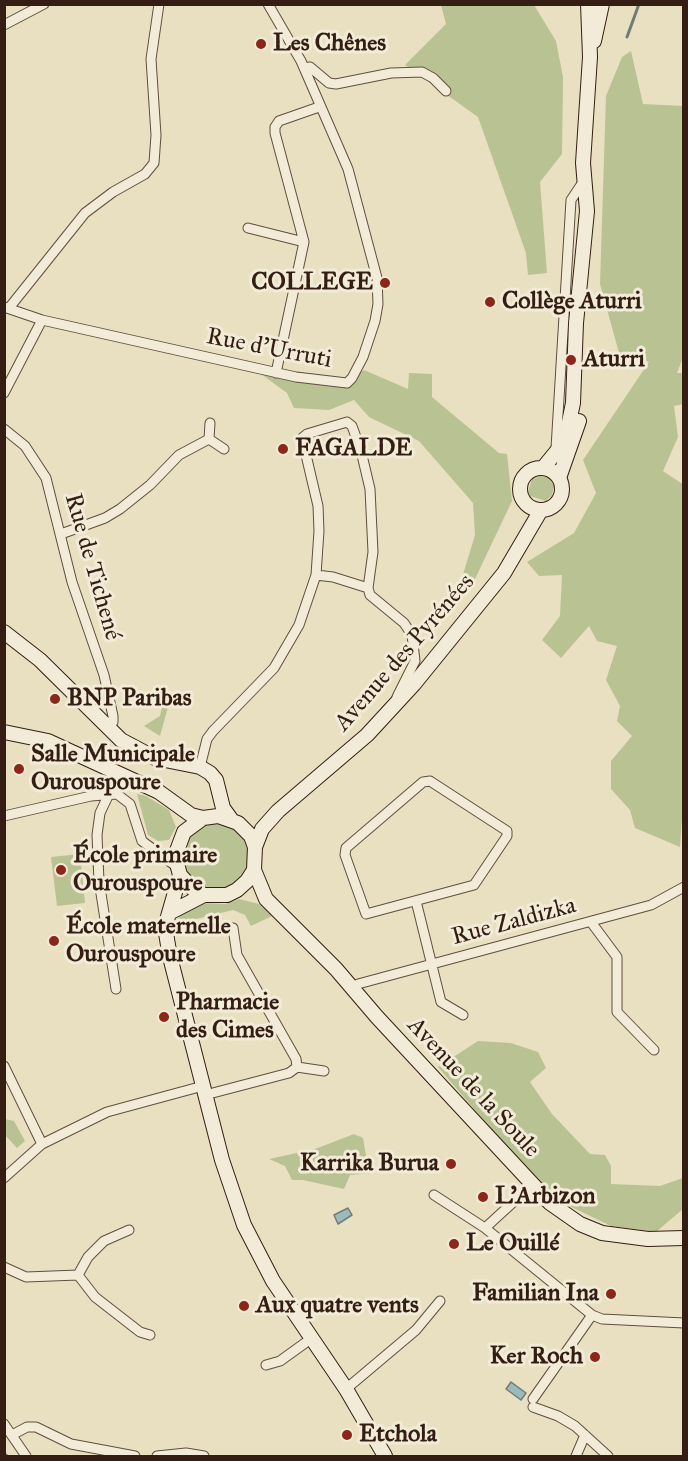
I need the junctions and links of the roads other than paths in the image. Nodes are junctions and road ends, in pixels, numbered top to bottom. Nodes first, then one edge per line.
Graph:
1 (44, 4) edge
2 (159, 4) edge
3 (268, 4) edge
4 (588, 4) edge
5 (602, 4) edge
6 (4, 25) edge
7 (590, 57) junction
8 (304, 68) junction
9 (446, 91) dead end
10 (319, 107) junction
11 (585, 179) junction
12 (248, 228) dead end
13 (304, 242) junction
14 (582, 282) junction
15 (7, 307) edge
16 (42, 320) junction
17 (276, 373) junction
18 (4, 393) edge
19 (4, 429) edge
20 (224, 449) dead end
21 (555, 453) junction
22 (543, 468) junction
23 (559, 478) junction
24 (525, 503) junction
25 (541, 510) junction
26 (61, 534) junction
27 (524, 536) junction
28 (316, 575) junction
29 (368, 588) junction
30 (4, 632) edge
31 (388, 714) junction
32 (107, 728) junction
33 (4, 732) edge
34 (200, 767) junction
35 (219, 792) junction
36 (109, 794) junction
37 (178, 807) junction
38 (278, 811) junction
39 (4, 816) edge
40 (204, 818) junction
41 (231, 819) junction
42 (244, 827) junction
43 (184, 832) junction
44 (177, 845) junction
45 (149, 846) junction
46 (255, 848) junction
47 (254, 870) junction
48 (178, 871) junction
49 (684, 887) edge
50 (237, 890) junction
51 (204, 895) junction
52 (266, 899) junction
53 (416, 901) junction
54 (171, 912) junction
55 (591, 922) junction
56 (233, 928) dead end
57 (432, 965) junction
58 (353, 988) junction
59 (116, 989) dead end
60 (463, 1016) dead end
61 (654, 1050) dead end
62 (4, 1066) edge
63 (297, 1067) junction
64 (324, 1071) dead end
65 (204, 1091) junction
66 (42, 1144) junction
67 (4, 1178) edge
68 (531, 1185) junction
69 (434, 1195) dead end
70 (485, 1228) junction
71 (129, 1230) dead end
72 (684, 1238) edge
73 (4, 1267) edge
74 (78, 1275) junction
75 (440, 1301) dead end
76 (592, 1316) junction
77 (684, 1323) edge
78 (150, 1335) dead end
79 (312, 1338) junction
80 (267, 1365) dead end
81 (346, 1389) junction
82 (4, 1424) edge
83 (12, 1435) junction
84 (585, 1435) junction
85 (26, 1456) edge
86 (135, 1456) edge
87 (157, 1456) edge
88 (204, 1456) edge
89 (386, 1456) edge
90 (576, 1456) edge
91 (608, 1456) edge

1 - 6 street
2 - 15 street
3 - 8 street
4 - 7 main road
5 - 7 main road
7 - 11 main road
8 - 9 street
8 - 10 street
10 - 13 street
10 - 17 street, Rue d'Urruti
11 - 14 main road
11 - 21 street
12 - 13 street
13 - 17 street
14 - 21 main road
14 - 23 main road
15 - 16 street, Rue d'Urruti
16 - 17 street, Rue d'Urruti
16 - 18 street
19 - 26 street, Rue de Tichené
20 - 26 street
21 - 22 main road
22 - 23 main road
22 - 24 main road
23 - 25 main road
24 - 25 main road
24 - 27 main road, Avenue des Pyrénées
25 - 27 main road, Avenue des Pyrénées
26 - 32 street, Rue de Tichené
27 - 31 main road, Avenue des Pyrénées
28 - 29 street
28 - 29 street
28 - 34 street
29 - 31 street
30 - 32 main road
31 - 38 main road, Avenue des Pyrénées
32 - 34 main road
33 - 37 main road
34 - 35 main road
35 - 40 main road
35 - 41 main road
36 - 39 street
36 - 45 street
36 - 59 street
37 - 40 main road
37 - 43 main road
38 - 42 main road, Avenue des Pyrénées
38 - 46 main road, Avenue des Pyrénées
40 - 41 main road
40 - 43 main road
41 - 42 main road
42 - 46 main road
43 - 44 main road
44 - 45 street
44 - 48 main road
45 - 48 street
46 - 47 main road
47 - 50 main road
47 - 52 main road, Avenue de la Soule
48 - 51 main road
48 - 54 main road
49 - 55 street, Rue Zaldizka
50 - 51 main road
50 - 52 main road, Avenue de la Soule
51 - 54 main road
52 - 58 main road, Avenue de la Soule
53 - 53 street
53 - 57 street
54 - 65 main road
55 - 57 street, Rue Zaldizka
55 - 61 street
56 - 63 street
57 - 58 street, Rue Zaldizka
57 - 60 street
58 - 68 main road, Avenue de la Soule
62 - 66 street
63 - 64 street
63 - 65 street
65 - 66 street
65 - 79 main road
66 - 67 street
68 - 70 street
68 - 72 main road, Avenue de la Soule
69 - 70 street
70 - 76 street
71 - 74 street
73 - 74 street
74 - 78 street
75 - 81 street
76 - 77 street
76 - 84 street
79 - 80 street
79 - 81 main road
81 - 89 main road
82 - 83 street
83 - 85 street
83 - 86 street
84 - 90 street
84 - 91 street
87 - 88 street

